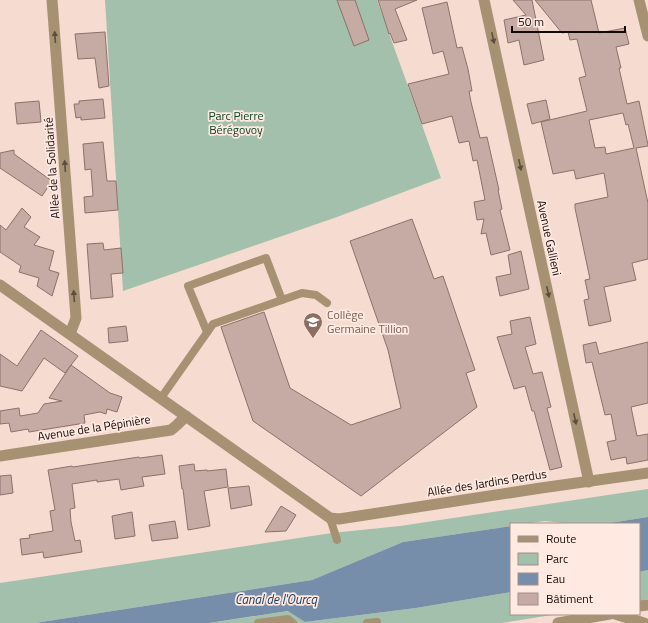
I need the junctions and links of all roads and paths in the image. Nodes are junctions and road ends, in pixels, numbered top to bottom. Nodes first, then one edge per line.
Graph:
1 (52, 0) edge
2 (639, 0) edge
3 (485, 1) edge
4 (648, 36) edge
5 (0, 286) edge
6 (282, 300) junction
7 (327, 303) dead end
8 (207, 332) junction
9 (70, 334) junction
10 (161, 398) junction
11 (186, 416) junction
12 (0, 456) edge
13 (648, 473) edge
14 (589, 482) junction
15 (330, 518) junction
16 (337, 540) dead end
17 (604, 615) edge
18 (618, 615) edge
19 (258, 623) edge
20 (293, 623) edge
21 (367, 623) edge
22 (377, 623) edge
23 (558, 623) edge
24 (644, 623) edge

9 -> 1 street, Allée de la Solidarité
2 - 4 street
3 -> 14 street, Avenue Gallieni
5 - 9 street
6 - 7 lane
6 - 8 lane
6 - 8 lane
8 - 10 lane
9 - 10 street
10 - 11 street
11 - 12 street, Avenue de la Pépinière
11 - 15 street
13 - 14 street, Allée des Jardins Perdus
14 - 15 street, Allée des Jardins Perdus
15 - 16 lane
17 - 23 street
18 - 24 street
19 - 20 lane
21 - 22 lane

